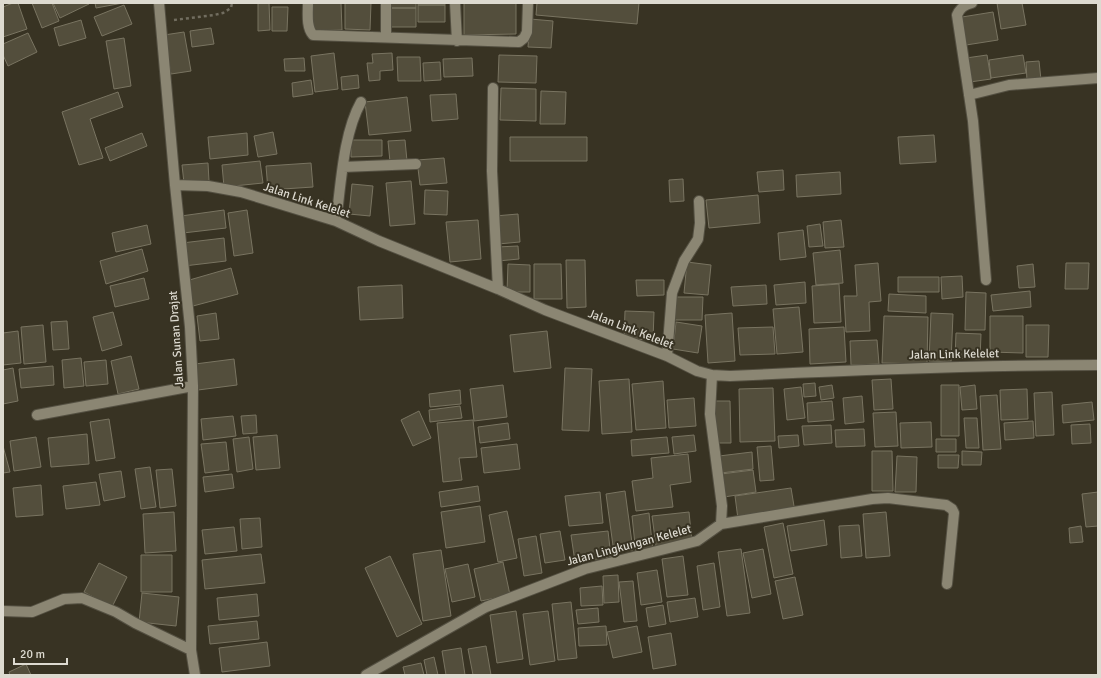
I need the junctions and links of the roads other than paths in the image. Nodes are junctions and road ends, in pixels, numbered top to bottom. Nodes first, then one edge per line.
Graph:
1 (159, 3) edge
2 (308, 3) edge
3 (386, 3) edge
4 (455, 3) edge
5 (528, 3) edge
6 (972, 3) edge
7 (386, 37) junction
8 (457, 41) junction
9 (1098, 78) edge
10 (493, 88) dead end
11 (969, 94) junction
12 (361, 102) dead end
13 (416, 164) dead end
14 (343, 167) junction
15 (175, 185) junction
16 (699, 201) dead end
17 (336, 221) junction
18 (986, 280) dead end
19 (498, 289) junction
20 (667, 356) junction
21 (1098, 365) edge
22 (712, 375) junction
23 (193, 386) junction
24 (37, 415) dead end
25 (721, 524) junction
26 (947, 584) dead end
27 (3, 611) edge
28 (191, 650) junction
29 (195, 675) edge
30 (366, 675) edge

1 - 15 street, Jalan Sunan Drajat
2 - 7 street
3 - 7 street
4 - 8 street
5 - 8 street
6 - 11 street
7 - 8 street
9 - 11 street
10 - 19 street
11 - 18 street
12 - 14 street
13 - 14 street
14 - 17 street
15 - 17 street, Jalan Link Kelelet
15 - 23 street, Jalan Sunan Drajat
16 - 20 street
17 - 19 street, Jalan Link Kelelet
19 - 20 street, Jalan Link Kelelet
20 - 22 street, Jalan Link Kelelet
21 - 22 street, Jalan Link Kelelet
22 - 25 street
23 - 24 street
23 - 28 street, Jalan Sunan Drajat
25 - 26 street
25 - 30 street, Jalan Lingkungan Kelelet
27 - 28 street
28 - 29 street, Jalan Sunan Drajat

